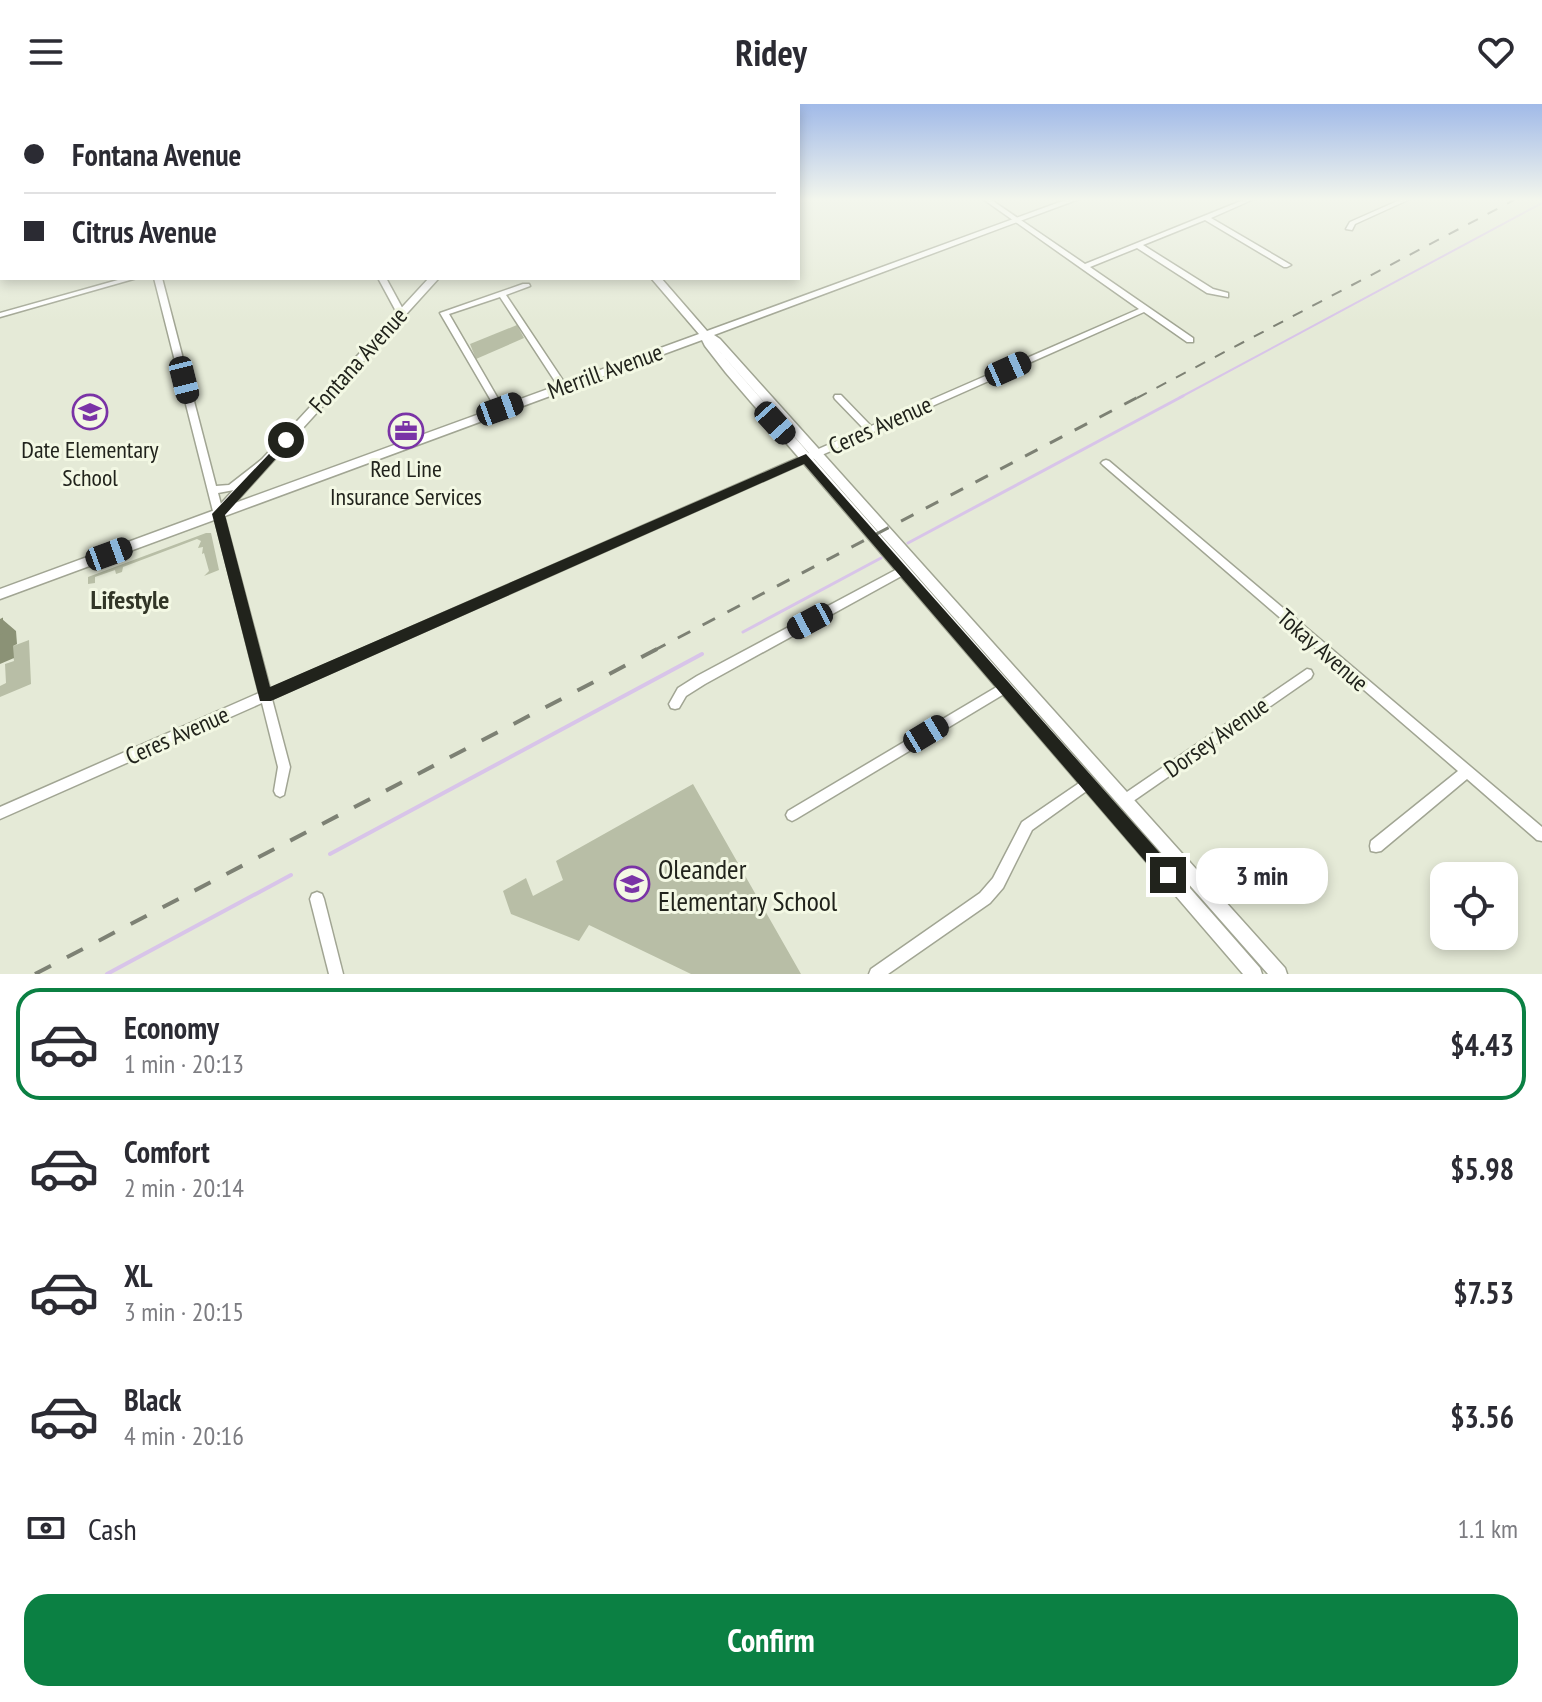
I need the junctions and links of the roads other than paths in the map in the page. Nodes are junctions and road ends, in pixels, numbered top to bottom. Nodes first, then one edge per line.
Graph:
1 (964, 240) edge
2 (1045, 240) edge
3 (1151, 240) edge
4 (1244, 240) edge
5 (1138, 245) junction
6 (1287, 265) dead end
7 (1084, 267) junction
8 (126, 280) edge
9 (159, 280) edge
10 (383, 280) edge
11 (432, 280) edge
12 (658, 280) edge
13 (526, 286) dead end
14 (502, 294) junction
15 (1225, 295) dead end
16 (1145, 309) junction
17 (401, 313) junction
18 (0, 315) edge
19 (705, 335) junction
20 (1190, 340) dead end
21 (563, 387) junction
22 (838, 397) dead end
23 (500, 409) junction
24 (870, 430) junction
25 (812, 456) junction
26 (266, 462) junction
27 (1106, 463) dead end
28 (212, 490) junction
29 (218, 514) junction
30 (895, 550) junction
31 (903, 570) junction
32 (0, 594) edge
33 (1307, 674) dead end
34 (1005, 687) junction
35 (265, 696) junction
36 (675, 704) dead end
37 (1467, 772) junction
38 (1088, 783) junction
39 (280, 791) dead end
40 (1125, 800) junction
41 (0, 813) edge
42 (792, 815) dead end
43 (1542, 835) edge
44 (1376, 846) dead end
45 (317, 899) dead end
46 (336, 974) edge
47 (876, 974) edge
48 (1254, 974) edge
49 (1279, 974) edge

1 - 19 main road, Merrill Avenue
2 - 7 street
3 - 5 street
4 - 6 street
5 - 7 street
5 - 15 street
7 - 16 street
8 - 18 street
9 - 28 street
10 - 17 street
11 - 17 main road, Fontana Avenue
12 - 19 main road
13 - 14 street
14 - 21 street
14 - 23 street
16 - 20 street
16 - 24 street, Ceres Avenue
17 - 26 main road, Fontana Avenue
19 - 21 main road, Merrill Avenue
19 - 25 main road
21 - 23 main road, Merrill Avenue
22 - 24 street
23 - 29 main road, Merrill Avenue
24 - 25 street, Ceres Avenue
25 - 30 main road
25 - 35 street, Ceres Avenue
26 - 28 street
26 - 29 main road, Fontana Avenue
27 - 37 street, Tokay Avenue
28 - 29 street
29 - 32 main road, Merrill Avenue
29 - 35 street
30 - 31 main road
30 - 40 main road
31 - 34 main road
31 - 36 street
33 - 40 street, Dorsey Avenue
34 - 38 main road
34 - 42 street
35 - 39 street
35 - 41 street, Ceres Avenue
37 - 43 street, Tokay Avenue
37 - 44 street
38 - 47 street
38 - 48 main road
40 - 49 main road
45 - 46 street

